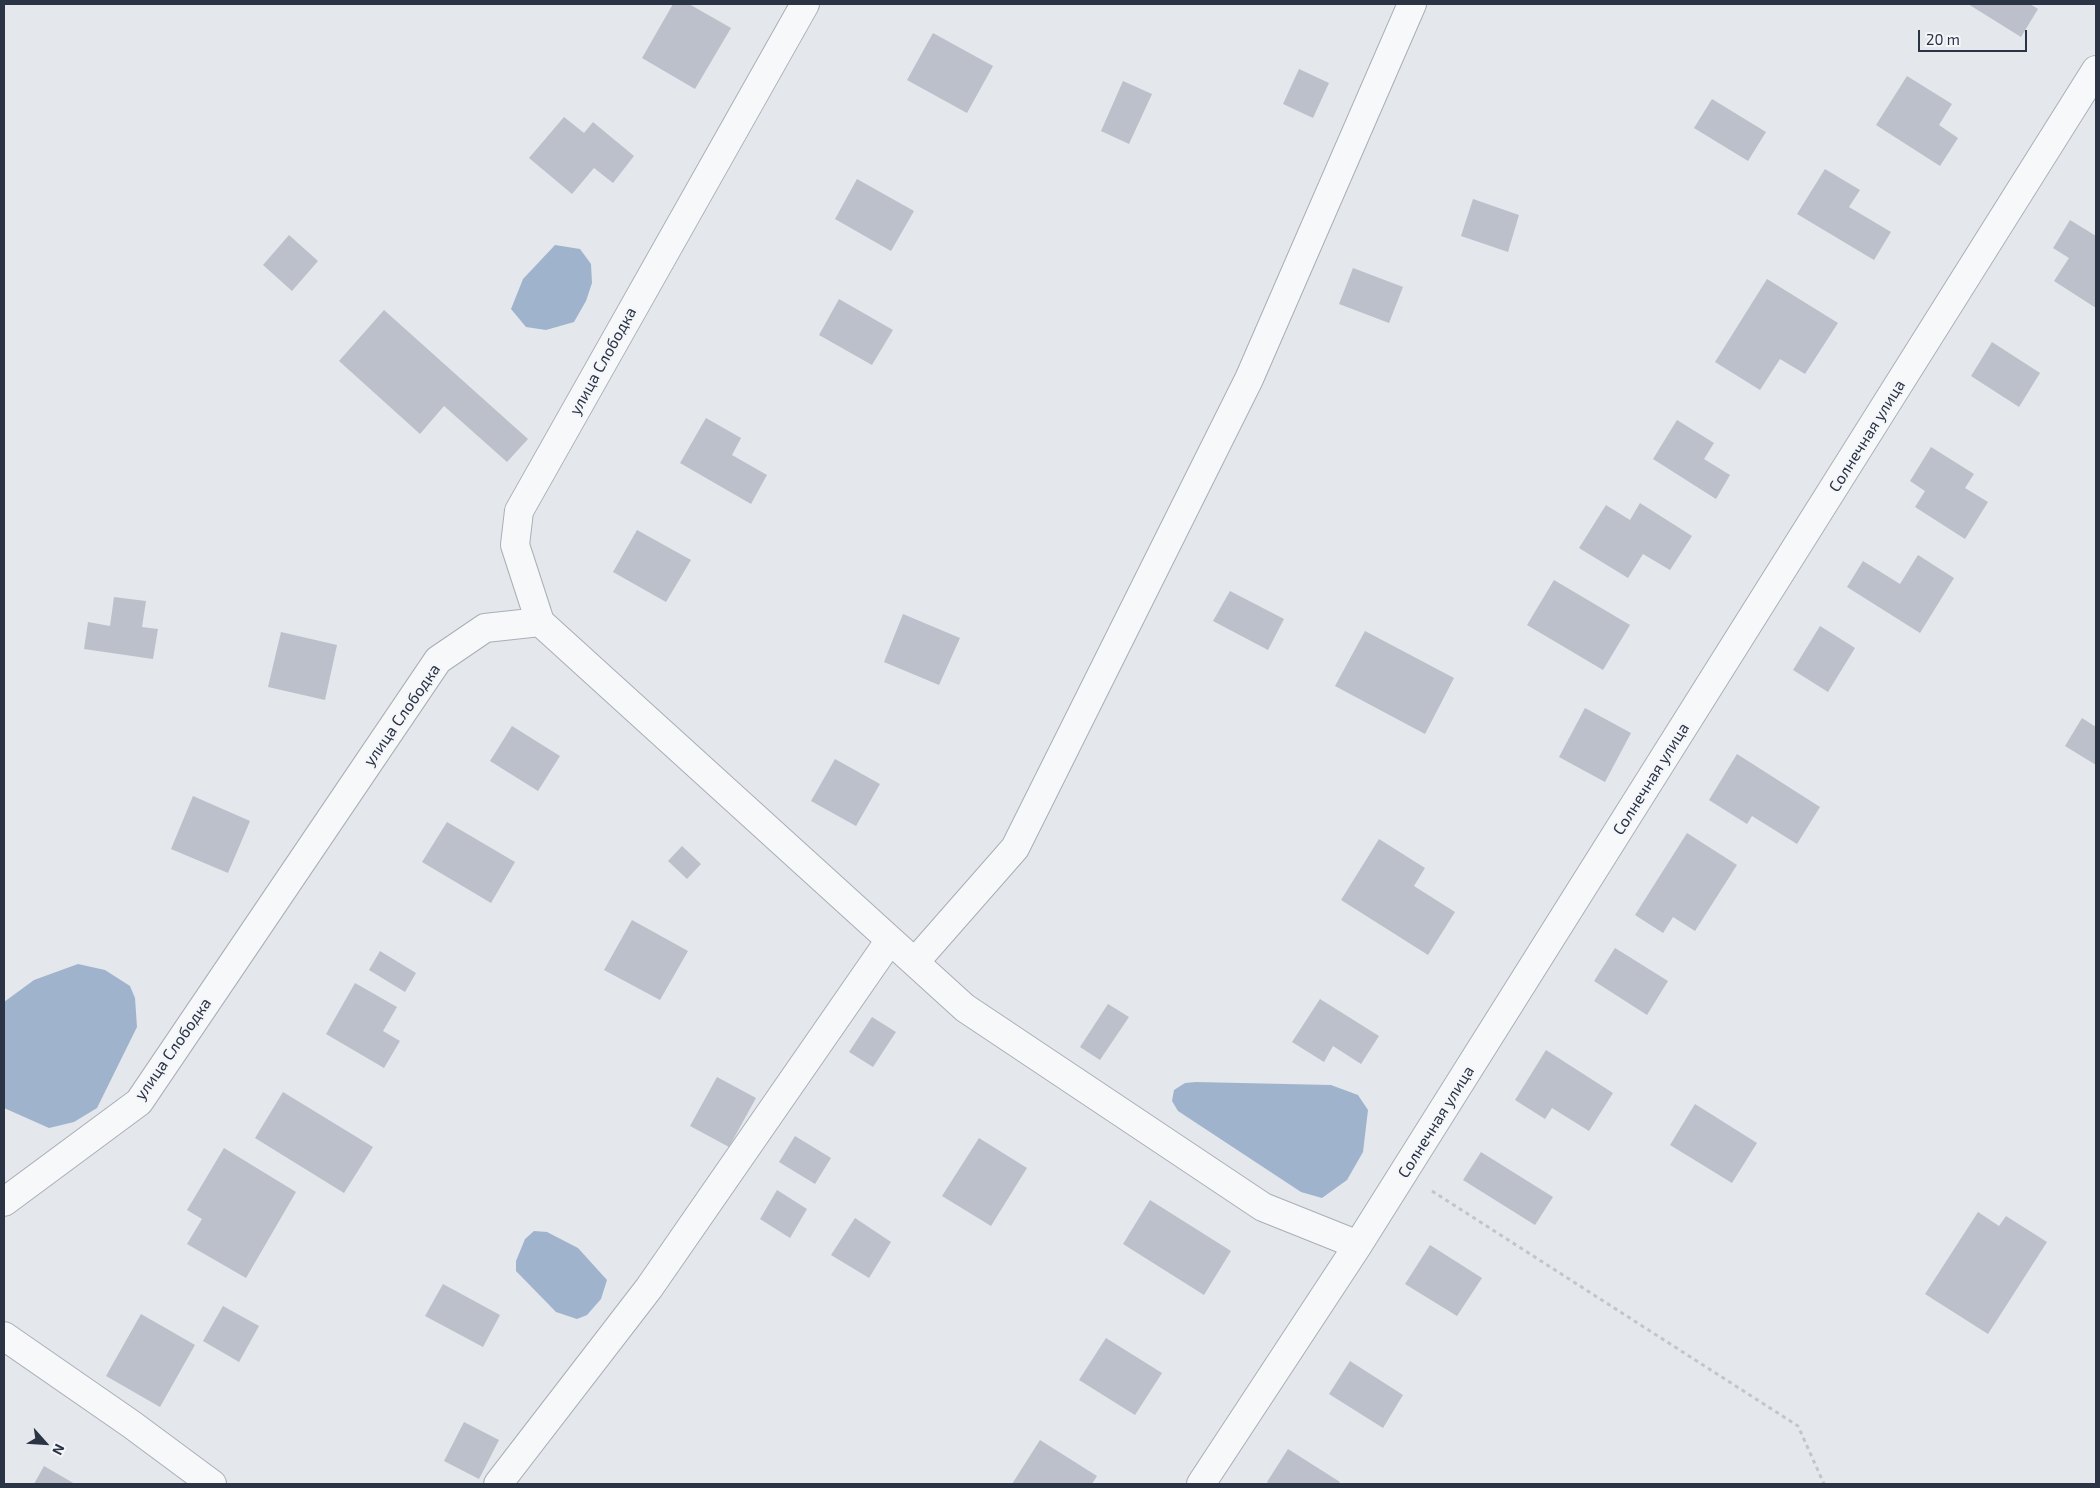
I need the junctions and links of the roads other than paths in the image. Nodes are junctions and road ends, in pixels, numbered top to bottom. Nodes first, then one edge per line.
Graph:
1 (805, 4) edge
2 (1412, 4) edge
3 (2096, 70) edge
4 (540, 622) junction
5 (890, 940) junction
6 (915, 962) junction
7 (4, 1202) edge
8 (1358, 1245) junction
9 (4, 1336) edge
10 (212, 1484) edge
11 (498, 1484) edge
12 (1201, 1484) edge

1 - 4 street, улица Слободка
2 - 6 street
3 - 8 street, Солнечная улица
4 - 5 street
4 - 7 street, улица Слободка
5 - 6 street
5 - 11 street
6 - 8 street
8 - 12 street, Солнечная улица
9 - 10 street

